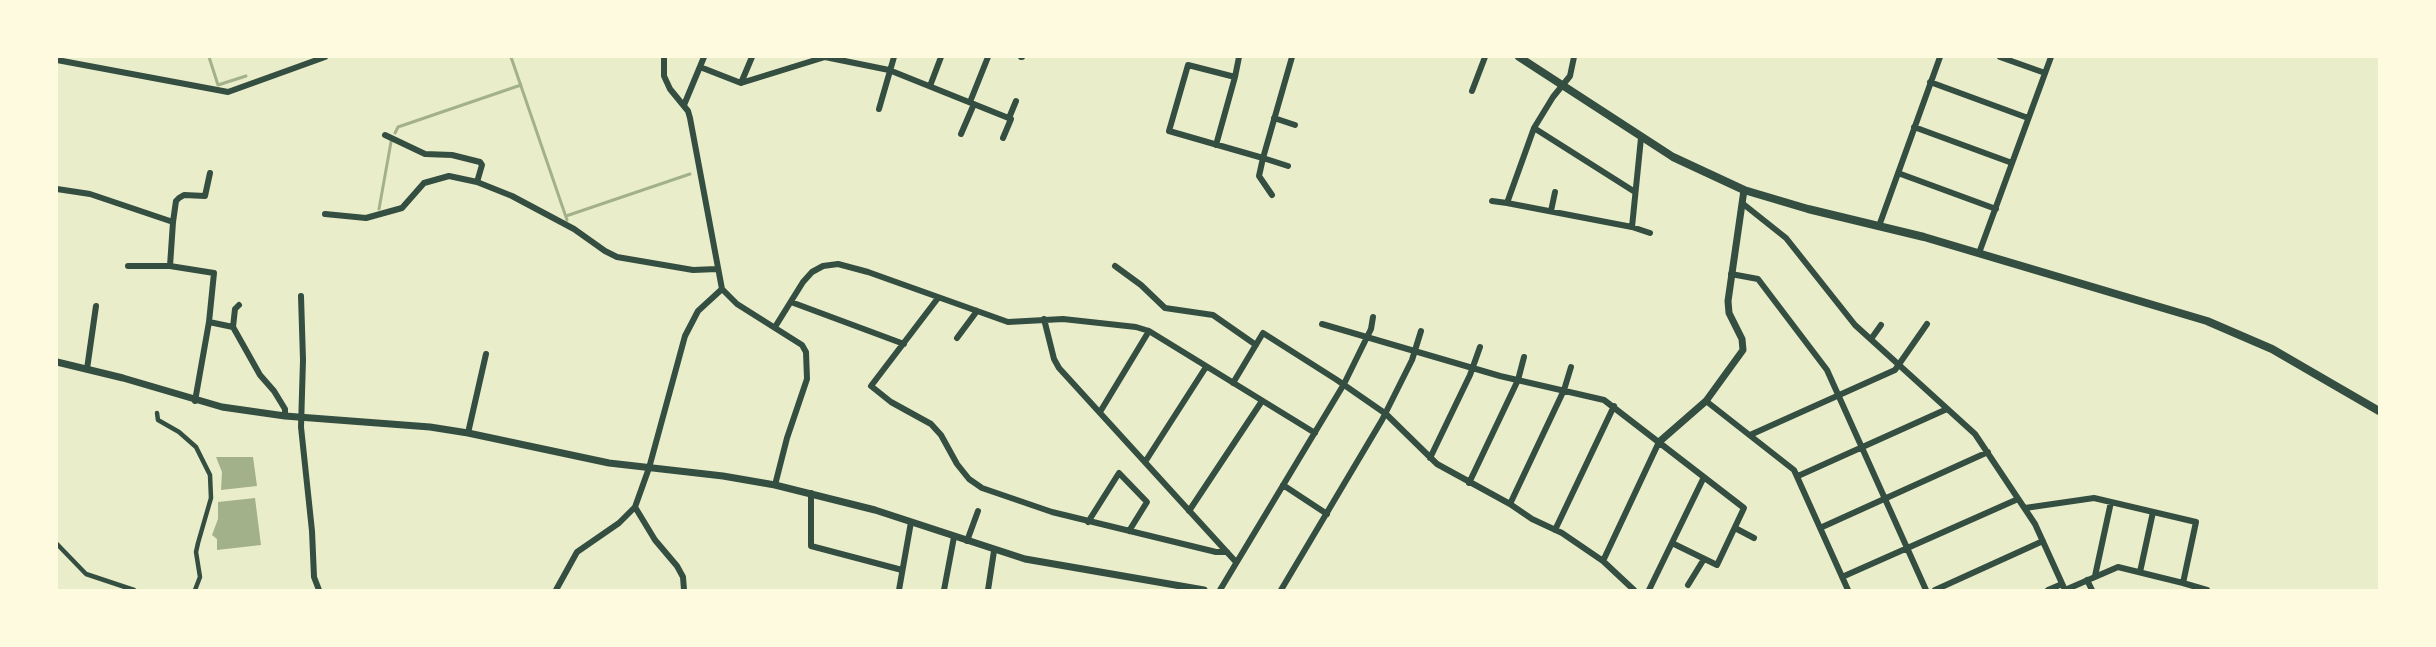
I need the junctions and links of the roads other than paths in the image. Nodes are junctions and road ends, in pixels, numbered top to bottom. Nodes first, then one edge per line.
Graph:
1 (325, 57) edge
2 (664, 57) edge
3 (704, 57) edge
4 (752, 57) edge
5 (799, 57) edge
6 (894, 57) edge
7 (941, 57) edge
8 (988, 57) edge
9 (1239, 57) edge
10 (1292, 57) edge
11 (1485, 57) edge
12 (1519, 57) edge
13 (1574, 57) edge
14 (1940, 57) edge
15 (2000, 57) edge
16 (2050, 57) edge
17 (57, 59) edge
18 (846, 59) edge
19 (796, 66) junction
20 (700, 67) junction
21 (889, 70) junction
22 (2045, 73) junction
23 (1235, 77) junction
24 (1930, 82) junction
25 (741, 83) junction
26 (1562, 85) junction
27 (930, 86) junction
28 (1472, 91) dead end
29 (1016, 101) dead end
30 (972, 103) junction
31 (684, 105) junction
32 (879, 109) dead end
33 (1009, 118) junction
34 (1274, 118) junction
35 (2028, 118) junction
36 (1295, 125) dead end
37 (1914, 127) junction
38 (1534, 128) junction
39 (961, 134) dead end
40 (385, 135) dead end
41 (1003, 138) dead end
42 (1641, 138) junction
43 (1216, 145) junction
44 (1263, 158) junction
45 (2012, 164) junction
46 (1288, 166) dead end
47 (1898, 172) junction
48 (210, 173) dead end
49 (477, 182) junction
50 (57, 189) edge
51 (1744, 190) junction
52 (1555, 192) dead end
53 (1635, 192) junction
54 (1272, 195) dead end
55 (1492, 201) dead end
56 (1742, 202) junction
57 (1507, 203) junction
58 (1996, 208) junction
59 (1551, 211) junction
60 (325, 214) dead end
61 (173, 222) junction
62 (1632, 226) junction
63 (1879, 226) junction
64 (1650, 233) dead end
65 (1979, 253) junction
66 (128, 266) dead end
67 (170, 266) junction
68 (1115, 266) dead end
69 (717, 268) junction
70 (1731, 274) junction
71 (722, 289) junction
72 (301, 296) dead end
73 (938, 298) junction
74 (790, 302) junction
75 (239, 305) dead end
76 (96, 306) dead end
77 (977, 311) junction
78 (1373, 317) dead end
79 (1044, 319) junction
80 (209, 322) junction
81 (1322, 324) dead end
82 (1926, 324) dead end
83 (1881, 325) dead end
84 (233, 327) junction
85 (775, 327) junction
86 (1149, 331) junction
87 (1421, 331) dead end
88 (1367, 337) junction
89 (957, 338) dead end
90 (1870, 339) junction
91 (904, 344) junction
92 (1256, 345) junction
93 (1480, 346) dead end
94 (1415, 351) junction
95 (486, 354) dead end
96 (1524, 357) dead end
97 (57, 362) edge
98 (1900, 366) junction
99 (1206, 367) junction
100 (1473, 367) junction
101 (1570, 367) dead end
102 (87, 369) junction
103 (1518, 380) junction
104 (1233, 382) junction
105 (1344, 384) junction
106 (1564, 390) junction
107 (1839, 395) junction
108 (195, 401) junction
109 (1262, 401) junction
110 (1706, 401) junction
111 (1614, 406) junction
112 (1947, 408) junction
113 (2379, 411) edge
114 (1100, 412) junction
115 (157, 413) dead end
116 (1386, 414) junction
117 (285, 416) junction
118 (302, 417) junction
119 (468, 433) junction
120 (1315, 433) junction
121 (1750, 435) junction
122 (1659, 442) junction
123 (1862, 447) junction
124 (1988, 452) junction
125 (1430, 458) junction
126 (1145, 462) junction
127 (649, 468) junction
128 (1798, 476) junction
129 (1704, 477) junction
130 (1469, 483) junction
131 (775, 485) junction
132 (1283, 485) junction
133 (811, 493) junction
134 (1885, 498) junction
135 (2019, 499) junction
136 (2111, 502) junction
137 (1510, 504) junction
138 (635, 507) junction
139 (2025, 508) junction
140 (978, 511) dead end
141 (1189, 511) junction
142 (2153, 512) junction
143 (1327, 514) junction
144 (911, 522) junction
145 (1088, 522) junction
146 (1735, 528) junction
147 (1820, 528) junction
148 (1556, 530) junction
149 (1129, 531) junction
150 (954, 537) junction
151 (1754, 538) dead end
152 (967, 541) junction
153 (2043, 541) junction
154 (1672, 543) junction
155 (57, 544) edge
156 (1907, 548) junction
157 (994, 551) junction
158 (1227, 552) junction
159 (1704, 559) junction
160 (1603, 561) junction
161 (1236, 562) junction
162 (902, 570) junction
163 (2140, 572) junction
164 (2095, 576) junction
165 (1842, 578) junction
166 (2087, 580) junction
167 (2182, 582) junction
168 (1688, 585) dead end
169 (2064, 588) edge
170 (134, 590) edge
171 (195, 590) edge
172 (319, 590) edge
173 (556, 590) edge
174 (684, 590) edge
175 (899, 590) edge
176 (944, 590) edge
177 (988, 590) edge
178 (1204, 590) edge
179 (1220, 590) edge
180 (1281, 590) edge
181 (1634, 590) edge
182 (1649, 590) edge
183 (1848, 590) edge
184 (1926, 590) edge
185 (1935, 590) edge
186 (2048, 590) edge
187 (2092, 590) edge
188 (2207, 590) edge

1 - 17 street
2 - 31 street
3 - 20 street
4 - 25 street
5 - 19 street
6 - 21 street
7 - 27 street
8 - 30 street
9 - 23 street
10 - 34 street
11 - 28 street
12 - 26 main road
13 - 26 street
14 - 24 street
15 - 22 street
16 - 22 street
18 - 19 street
18 - 21 street
19 - 25 street
20 - 25 street
20 - 31 street
21 - 27 street
21 - 32 street
22 - 35 street
23 - 43 street
23 - 43 street
24 - 35 street
24 - 37 street
26 - 38 street
26 - 42 main road
27 - 30 street
29 - 33 street
30 - 33 street
30 - 39 street
31 - 69 street
33 - 41 street
34 - 36 street
34 - 44 street
35 - 45 street
37 - 45 street
37 - 47 street
38 - 53 street
38 - 57 street
40 - 49 street
42 - 51 main road
42 - 53 street
43 - 44 street
44 - 46 street
44 - 54 street
45 - 58 street
47 - 58 street
47 - 63 street
48 - 61 street
49 - 60 street
49 - 69 street
50 - 61 street
51 - 56 street
51 - 63 main road
52 - 59 street
53 - 62 street
55 - 57 street
56 - 70 street
56 - 90 street
57 - 59 street
58 - 65 street
59 - 62 street
61 - 67 street
62 - 64 street
63 - 65 main road
65 - 113 main road
66 - 67 street
67 - 80 street
68 - 92 street
69 - 71 street
70 - 107 street
70 - 110 street
71 - 85 street
71 - 127 street
72 - 118 street
73 - 74 street
73 - 77 street
73 - 91 street
74 - 85 street
74 - 91 street
75 - 84 street
76 - 102 street
77 - 79 street
77 - 89 street
78 - 88 street
79 - 86 street
79 - 114 street
80 - 84 street
80 - 108 street
81 - 88 street
82 - 98 street
83 - 90 street
84 - 117 street
85 - 131 street
86 - 99 street
86 - 114 street
87 - 94 street
88 - 94 street
88 - 105 street
90 - 98 street
91 - 145 street
92 - 104 street
92 - 105 street
93 - 100 street
94 - 100 street
94 - 116 street
95 - 119 street
96 - 103 street
97 - 102 street
98 - 107 street
98 - 112 street
99 - 104 street
99 - 126 street
100 - 103 street
100 - 125 street
101 - 106 street
102 - 108 street
103 - 106 street
103 - 130 street
104 - 109 street
105 - 116 street
105 - 120 street
106 - 111 street
106 - 137 street
107 - 121 street
107 - 123 street
108 - 117 street
109 - 120 street
109 - 141 street
110 - 121 street
110 - 122 street
111 - 122 street
111 - 148 street
112 - 123 street
112 - 124 street
114 - 126 street
115 - 171 street
116 - 125 street
116 - 143 street
117 - 118 street
118 - 119 street
118 - 172 street
119 - 127 street
120 - 132 street
121 - 128 street
122 - 129 street
122 - 160 street
123 - 128 street
123 - 134 street
124 - 134 street
124 - 135 street
125 - 130 street
126 - 141 street
127 - 131 street
127 - 138 street
128 - 147 street
129 - 146 street
129 - 154 street
130 - 137 street
131 - 133 street
132 - 143 street
132 - 161 street
133 - 144 street
133 - 162 street
134 - 147 street
134 - 156 street
135 - 139 street
135 - 156 street
136 - 139 street
136 - 142 street
136 - 164 street
137 - 148 street
138 - 173 street
138 - 174 street
139 - 153 street
140 - 152 street
141 - 158 street
142 - 163 street
142 - 167 street
143 - 180 street
144 - 150 street
144 - 162 street
145 - 149 street
145 - 149 street
146 - 151 street
146 - 159 street
147 - 165 street
148 - 160 street
149 - 158 street
150 - 152 street
150 - 176 street
152 - 157 street
153 - 169 street
153 - 185 street
154 - 159 street
154 - 182 street
155 - 170 street
156 - 165 street
156 - 184 street
157 - 177 street
157 - 178 street
158 - 161 street
159 - 168 street
160 - 181 street
161 - 179 street
162 - 175 street
163 - 164 street
163 - 167 street
164 - 166 street
165 - 183 street
166 - 169 street
166 - 187 street
167 - 188 street
169 - 186 street

